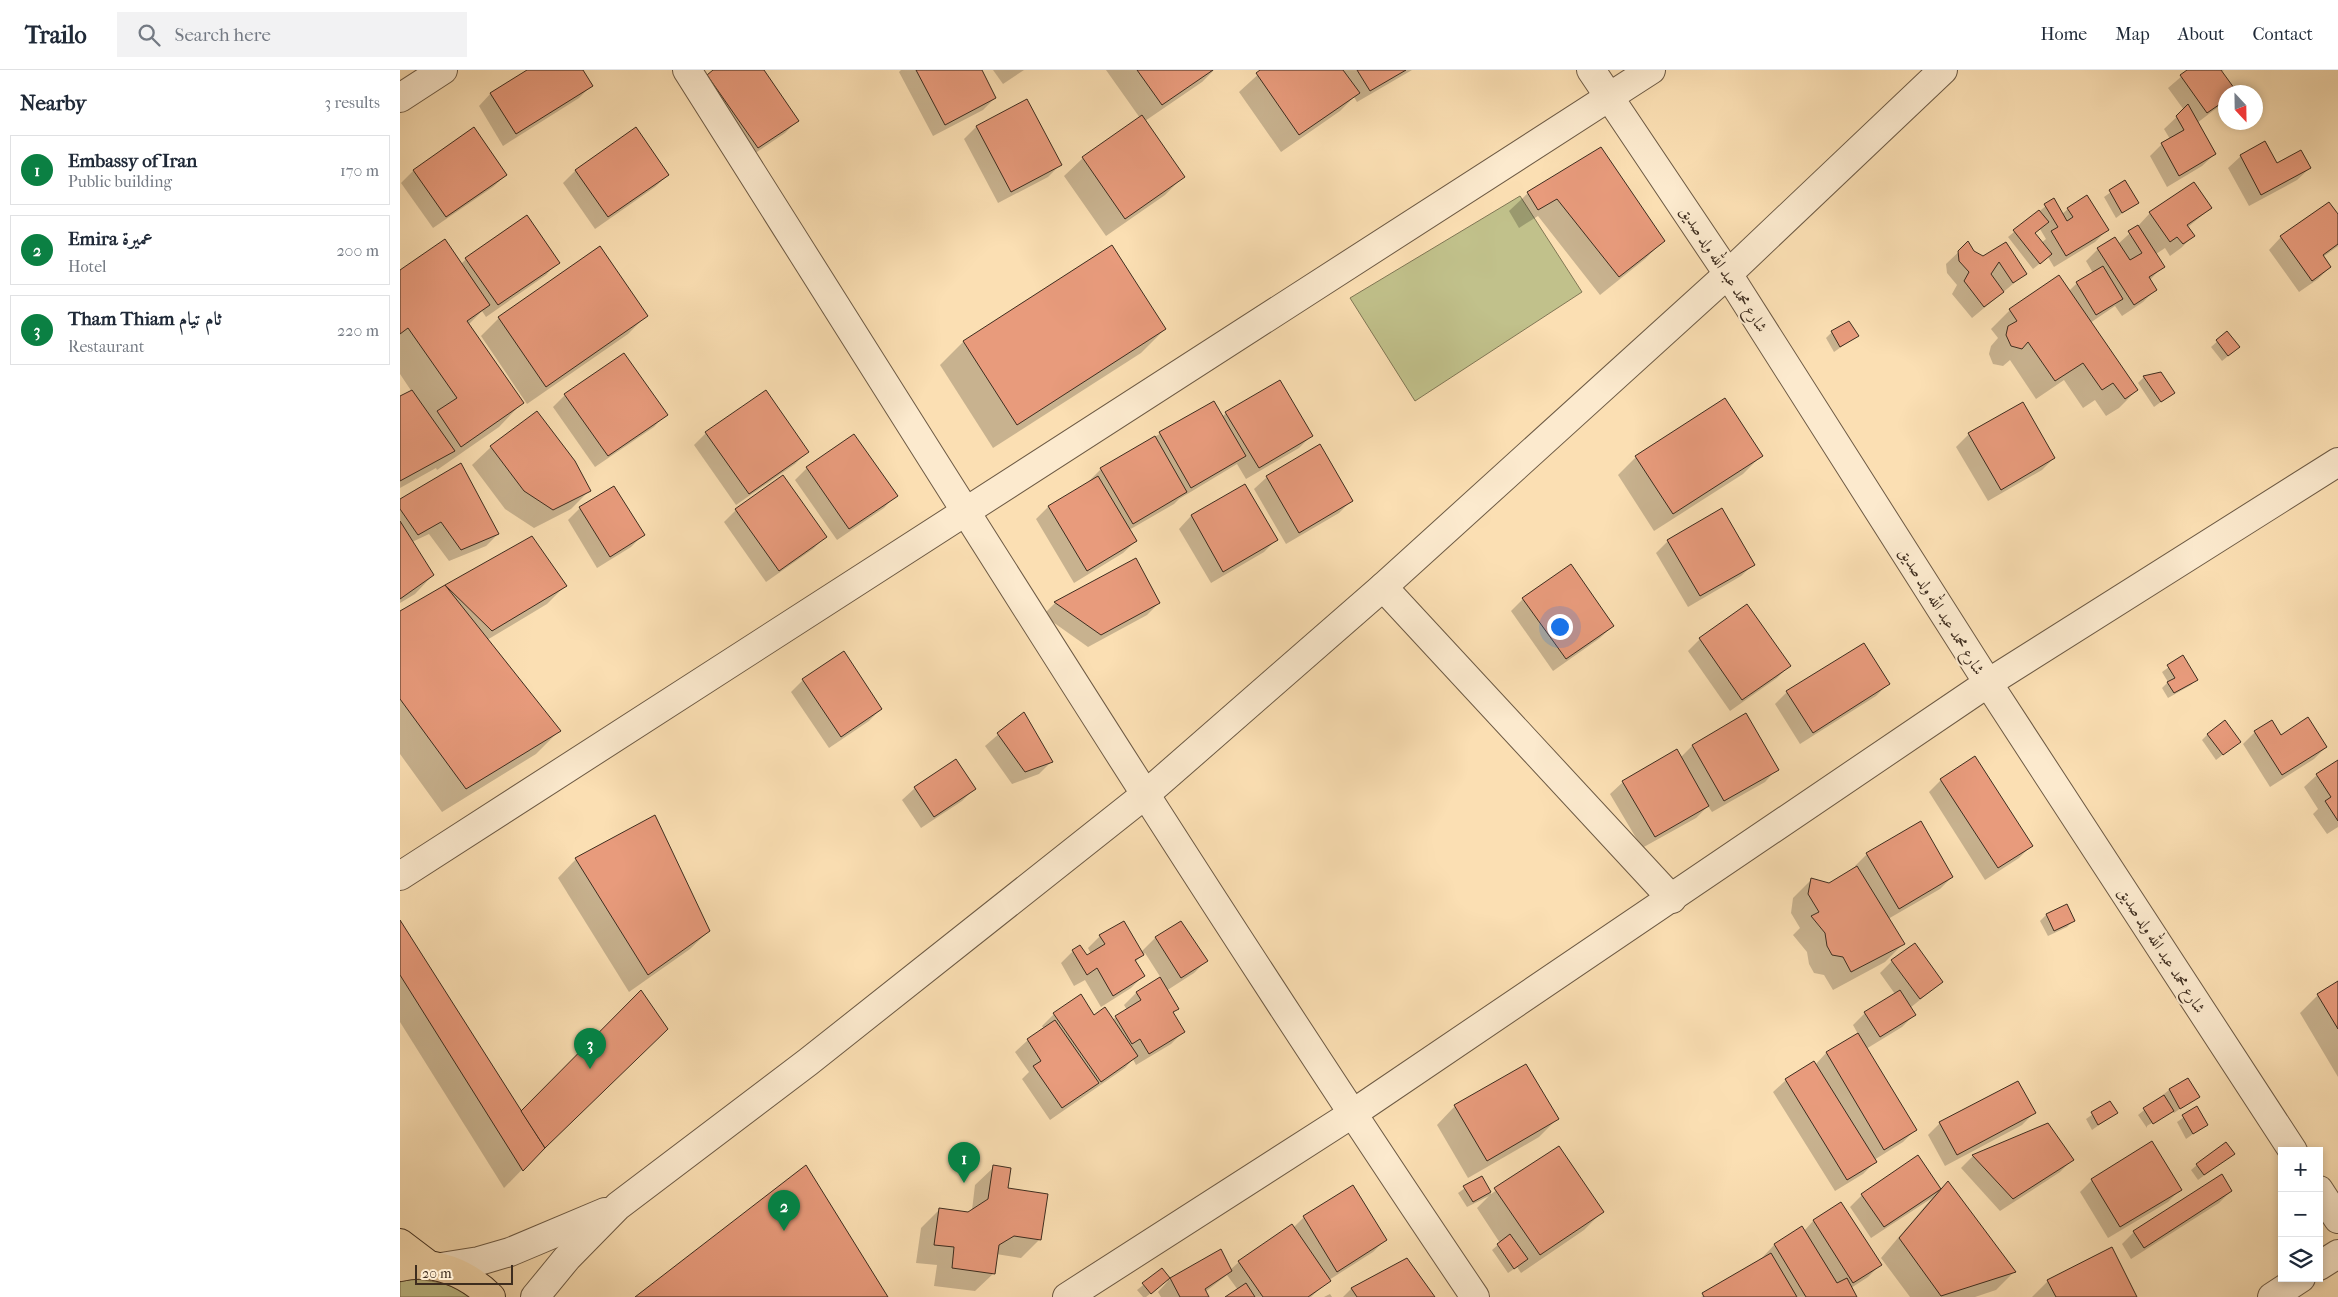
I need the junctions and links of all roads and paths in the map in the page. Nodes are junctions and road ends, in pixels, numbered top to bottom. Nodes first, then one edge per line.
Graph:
1 (443, 70) edge
2 (686, 70) edge
3 (1592, 70) edge
4 (1651, 70) edge
5 (1943, 70) edge
6 (1608, 96) junction
7 (400, 98) edge
8 (1728, 274) junction
9 (2338, 462) edge
10 (966, 510) junction
11 (1383, 587) junction
12 (1988, 683) junction
13 (1146, 794) junction
14 (400, 876) edge
15 (1672, 899) junction
16 (1352, 1114) junction
17 (2290, 1147) edge
18 (2320, 1192) edge
19 (618, 1206) junction
20 (2338, 1219) edge
21 (400, 1243) edge
22 (2338, 1254) edge
23 (2323, 1263) edge
24 (435, 1266) junction
25 (400, 1267) edge
26 (2295, 1282) edge
27 (1096, 1289) edge
28 (491, 1297) edge
29 (535, 1297) edge
30 (1067, 1297) edge
31 (1475, 1297) edge
32 (2272, 1297) edge

1 - 7 street
2 - 10 street
3 - 6 street, شارع محمد عبد الله ولد صديق
4 - 6 street
5 - 8 street
6 - 8 street, شارع محمد عبد الله ولد صديق
6 - 10 street
8 - 11 street
8 - 12 street, شارع محمد عبد الله ولد صديق
9 - 12 street
10 - 13 street
10 - 14 street
11 - 13 street
11 - 15 street
12 - 15 street
12 - 17 street, شارع محمد عبد الله ولد صديق
13 - 16 street
13 - 19 street
15 - 16 street
16 - 27 street
16 - 31 street
18 - 20 street
19 - 24 street
19 - 29 street
21 - 24 highway
22 - 23 street
24 - 25 highway
24 - 28 highway
26 - 32 street
27 - 30 street

